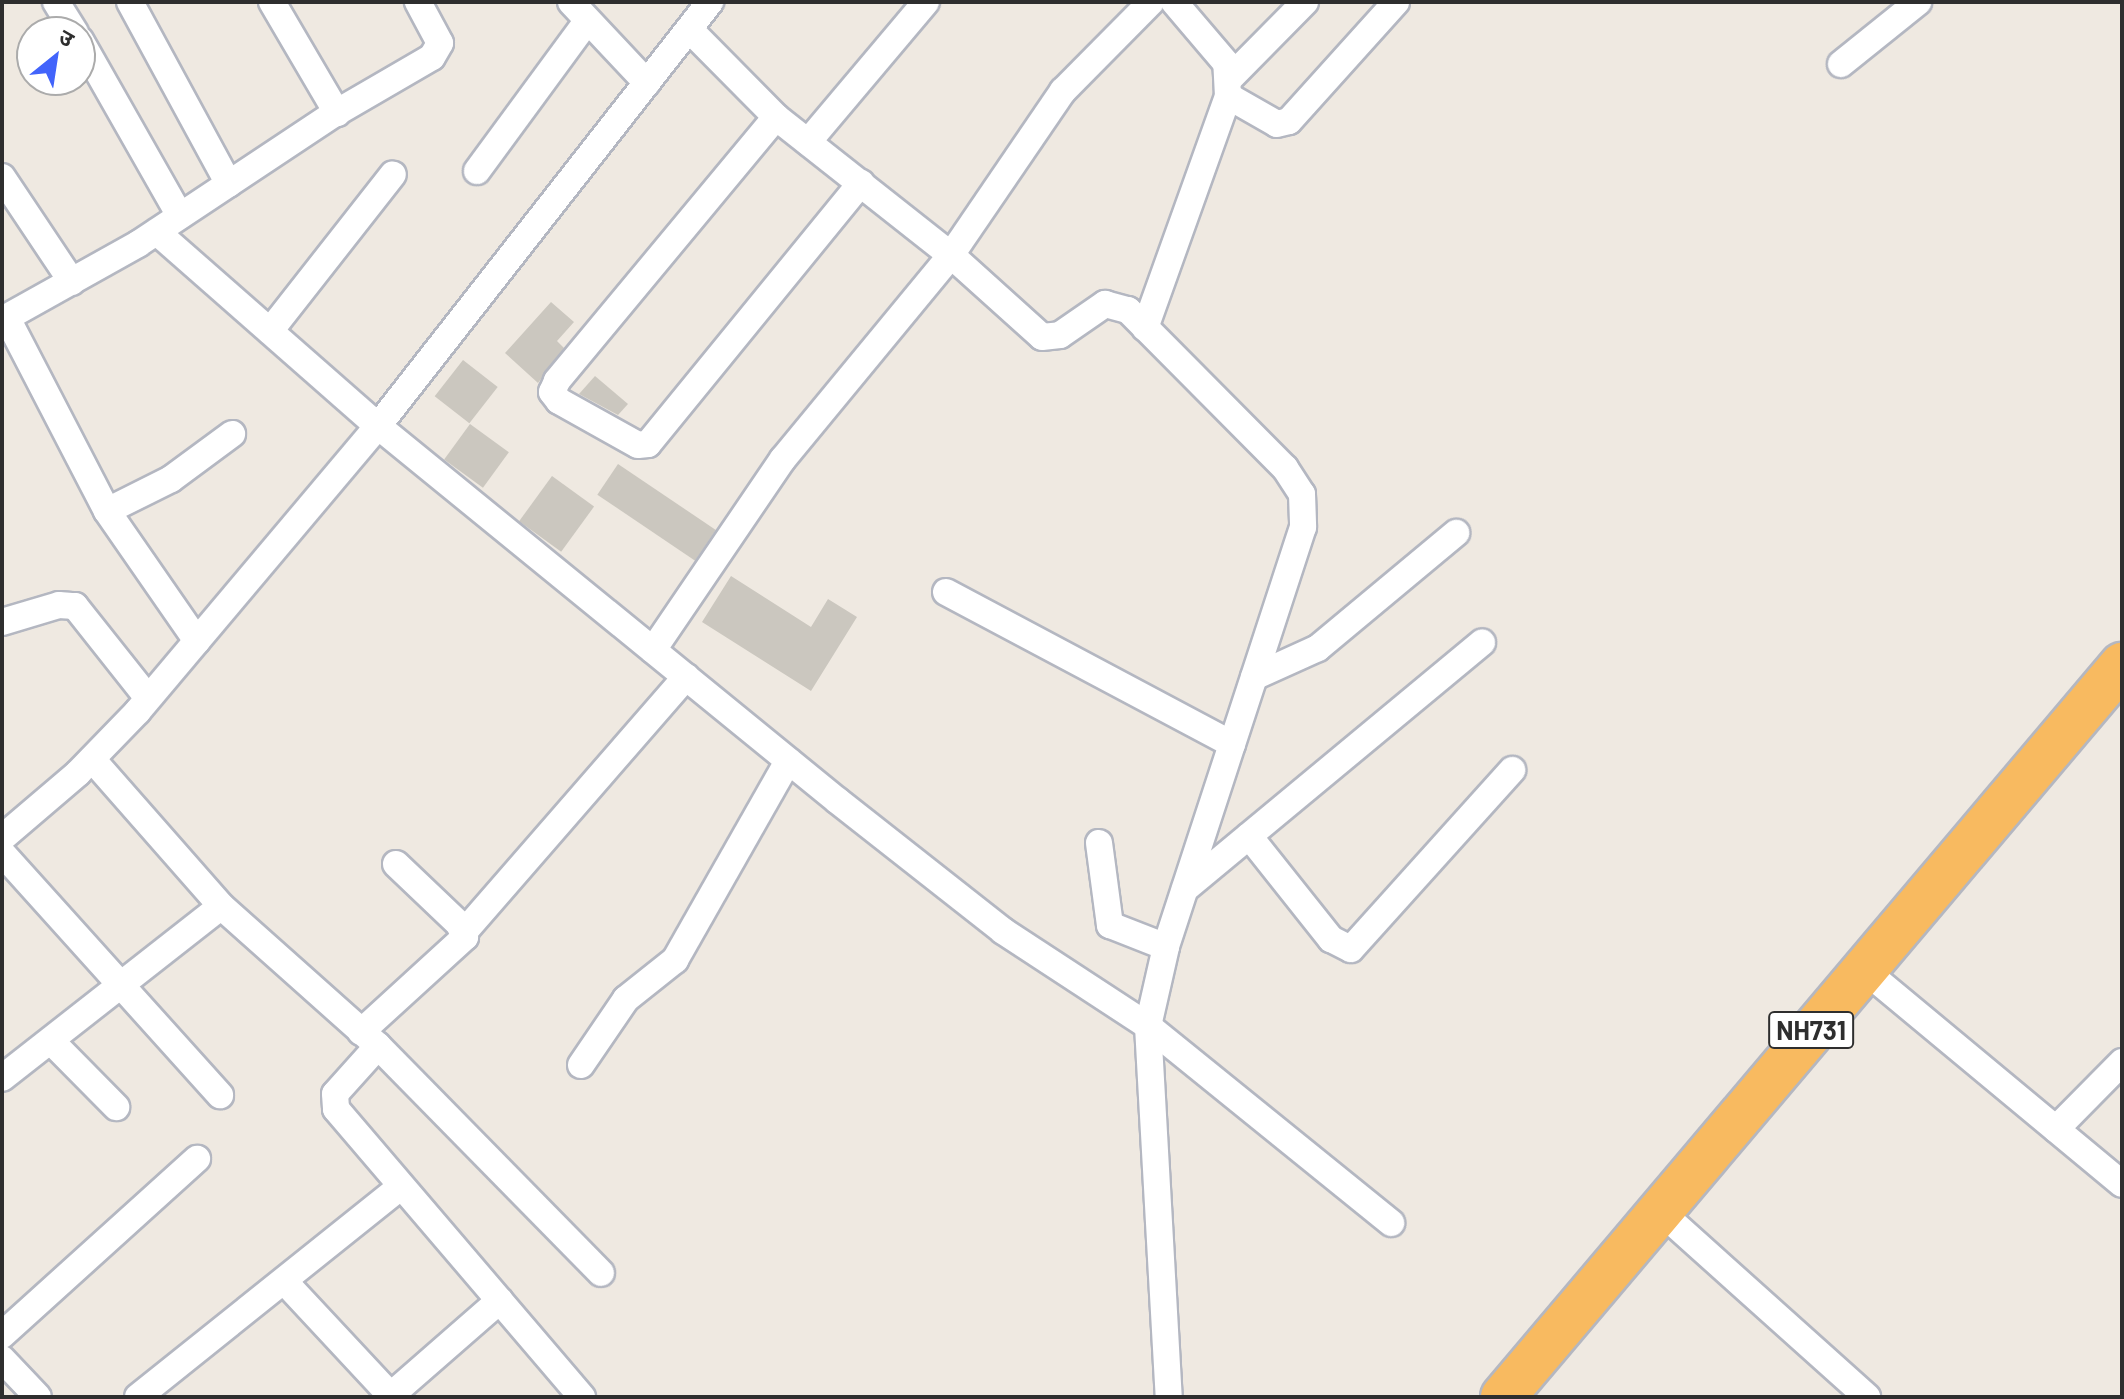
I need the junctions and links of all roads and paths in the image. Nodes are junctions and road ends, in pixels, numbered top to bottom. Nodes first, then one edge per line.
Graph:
1 (130, 2) edge
2 (272, 2) edge
3 (418, 2) edge
4 (710, 2) edge
5 (926, 2) edge
6 (1151, 2) edge
7 (1174, 2) edge
8 (1305, 2) edge
9 (1396, 2) edge
10 (1918, 2) edge
11 (579, 11) edge
12 (689, 29) junction
13 (1841, 64) dead end
14 (96, 68) edge
15 (647, 83) junction
16 (1229, 87) junction
17 (337, 113) junction
18 (776, 117) junction
19 (808, 142) junction
20 (477, 171) dead end
21 (393, 174) dead end
22 (2, 177) edge
23 (861, 183) junction
24 (229, 184) junction
25 (180, 216) junction
26 (157, 232) junction
27 (951, 255) junction
28 (72, 282) junction
29 (4, 319) edge
30 (1145, 328) junction
31 (270, 331) junction
32 (378, 426) junction
33 (232, 434) dead end
34 (107, 511) junction
35 (1456, 533) dead end
36 (946, 592) dead end
37 (2, 622) edge
38 (197, 641) junction
39 (1482, 642) dead end
40 (653, 650) junction
41 (2122, 665) edge
42 (686, 677) junction
43 (1254, 677) junction
44 (148, 698) junction
45 (1232, 744) junction
46 (92, 759) junction
47 (788, 761) junction
48 (1512, 770) dead end
49 (1249, 836) junction
50 (2, 838) edge
51 (1099, 843) dead end
52 (2, 853) edge
53 (396, 864) dead end
54 (1185, 889) junction
55 (221, 906) junction
56 (465, 931) junction
57 (1166, 947) junction
58 (1862, 968) junction
59 (123, 988) junction
60 (1148, 1026) junction
61 (370, 1039) junction
62 (51, 1041) junction
63 (2122, 1062) edge
64 (581, 1065) dead end
65 (2, 1078) edge
66 (220, 1095) dead end
67 (116, 1107) dead end
68 (2056, 1129) junction
69 (197, 1159) dead end
70 (2122, 1184) edge
71 (401, 1186) junction
72 (1661, 1212) junction
73 (1391, 1223) dead end
74 (601, 1273) dead end
75 (284, 1281) junction
76 (500, 1300) junction
77 (2, 1335) edge
78 (2, 1359) edge
79 (23, 1391) edge
80 (138, 1397) edge
81 (391, 1397) edge
82 (582, 1397) edge
83 (1169, 1397) edge
84 (1503, 1397) edge
85 (1867, 1397) edge

1 - 24 street
2 - 17 street
3 - 17 street
4 - 12 street
5 - 19 street
6 - 27 street
7 - 16 street
8 - 16 street
9 - 16 street
10 - 13 street
11 - 15 street
11 - 20 street
12 - 15 street
12 - 18 street
14 - 25 street
15 - 32 street
16 - 30 street
17 - 24 street
18 - 19 street
18 - 23 street
19 - 23 street
21 - 31 street
22 - 28 street
23 - 27 street
24 - 25 street
25 - 26 street
26 - 28 street
26 - 31 street
27 - 30 street
27 - 40 street
28 - 29 street
29 - 34 street
30 - 43 street
31 - 32 street
32 - 38 street
32 - 40 street
33 - 34 street
34 - 38 street
35 - 43 street
36 - 45 street
37 - 44 street
38 - 44 street
39 - 49 street
40 - 42 street
41 - 58 highway, NH731
42 - 47 street
42 - 56 street
43 - 45 street
44 - 46 street
45 - 54 street
46 - 50 street
46 - 55 street
47 - 60 street
47 - 64 street
48 - 49 street
49 - 54 street
51 - 57 street
52 - 59 street
53 - 56 street
54 - 57 street
55 - 59 street
55 - 61 street
56 - 61 street
57 - 60 street
58 - 68 street
58 - 72 highway, NH731
59 - 62 street
59 - 66 street
60 - 73 street
60 - 83 street
61 - 71 street
61 - 74 street
62 - 65 street
62 - 67 street
63 - 68 street
68 - 70 street
69 - 77 street
71 - 75 street
71 - 76 street
72 - 84 highway, NH731
72 - 85 street
75 - 80 street
75 - 81 street
76 - 81 street
76 - 82 street
78 - 79 street

